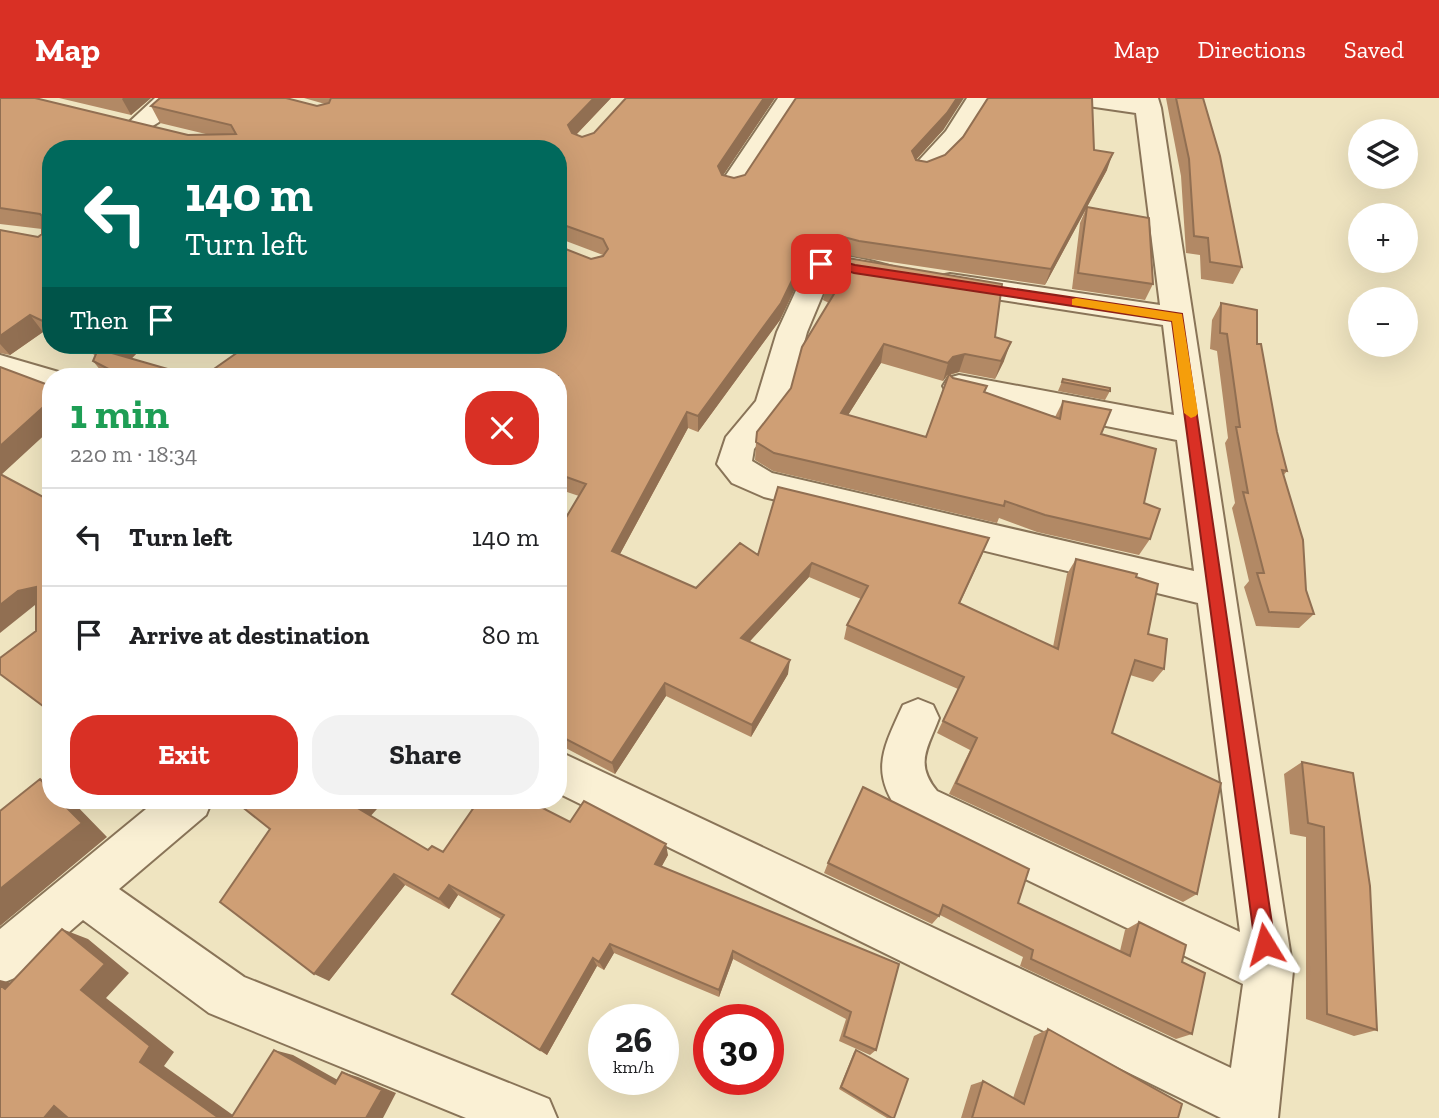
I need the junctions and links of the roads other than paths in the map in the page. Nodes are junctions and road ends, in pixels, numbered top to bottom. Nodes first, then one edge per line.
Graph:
1 (170, 98) edge
2 (790, 98) edge
3 (979, 98) edge
4 (1081, 98) edge
5 (1148, 103) edge
6 (110, 119) edge
7 (136, 126) junction
8 (163, 132) edge
9 (924, 169) edge
10 (733, 184) edge
11 (1177, 317) junction
12 (6, 374) edge
13 (42, 380) edge
14 (959, 386) edge
15 (1194, 431) junction
16 (1216, 592) junction
17 (918, 718) dead end
18 (567, 775) edge
19 (179, 809) edge
20 (82, 891) junction
21 (0, 960) edge
22 (1269, 971) junction
23 (1252, 1112) edge
24 (530, 1118) edge

1 - 7 street
2 - 10 street
3 - 9 street
4 - 5 street
5 - 11 street
6 - 7 street
7 - 8 street
11 - 15 street
11 - 16 street
12 - 13 street
14 - 15 street
15 - 16 street
16 - 22 street
17 - 22 street
18 - 23 street
19 - 20 street
20 - 21 street
20 - 24 street
22 - 23 street

